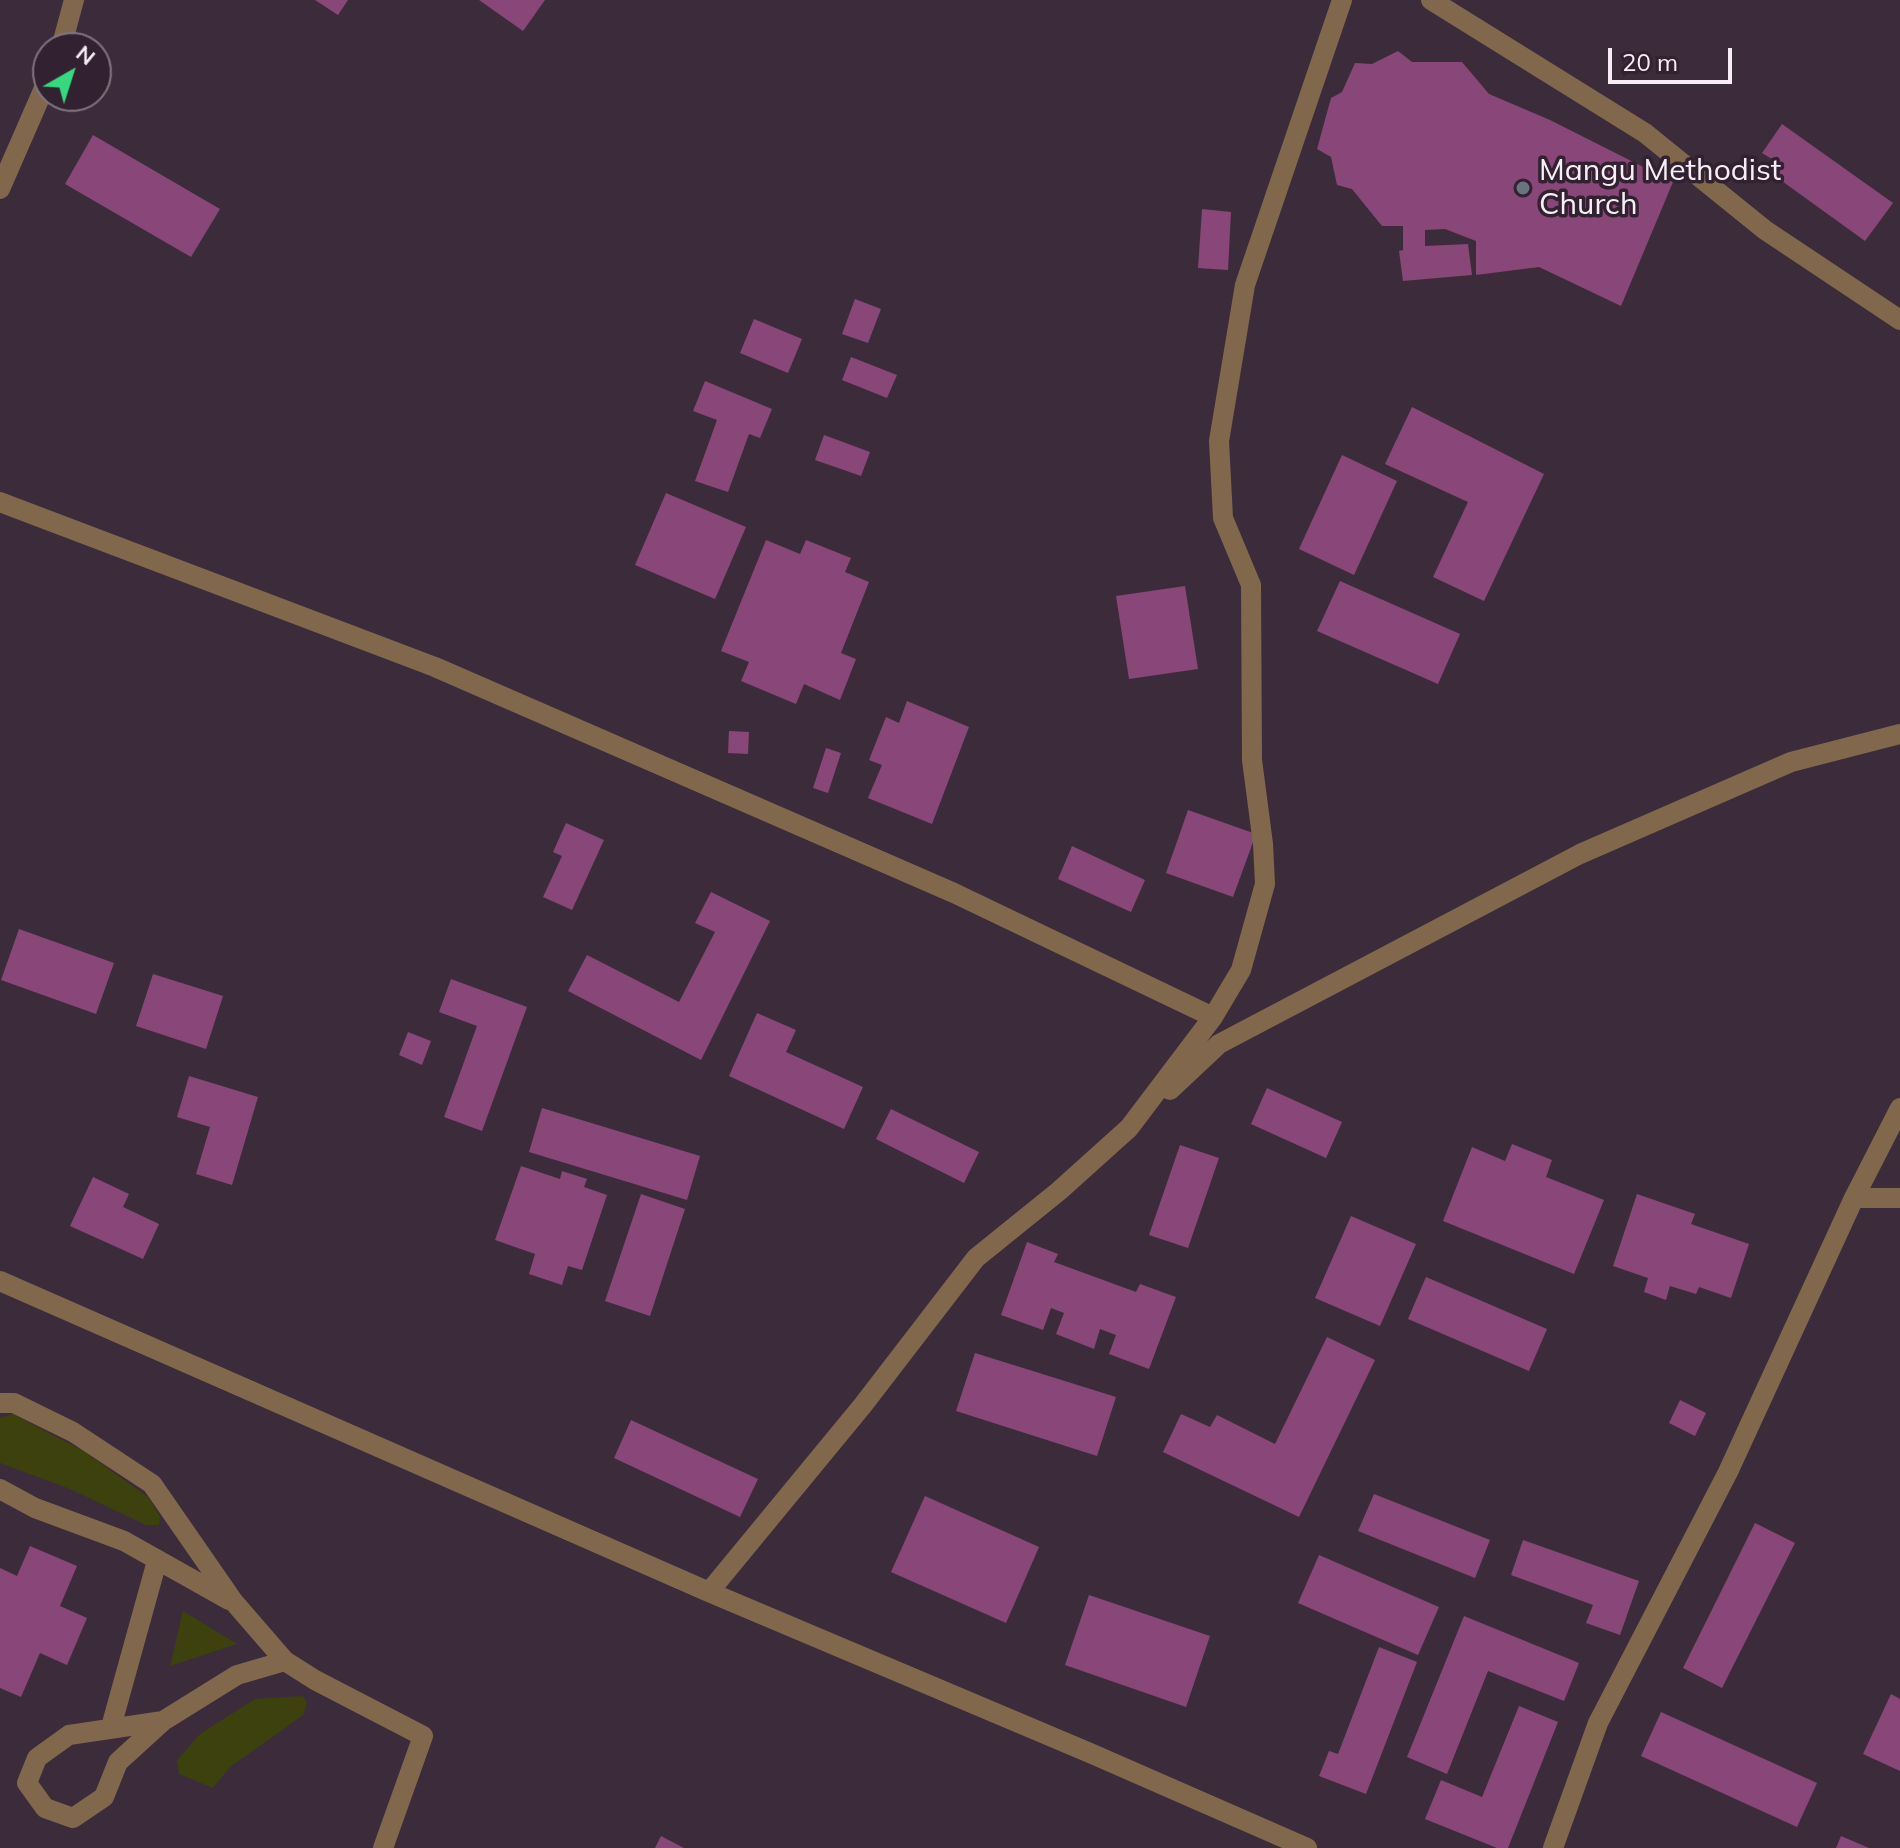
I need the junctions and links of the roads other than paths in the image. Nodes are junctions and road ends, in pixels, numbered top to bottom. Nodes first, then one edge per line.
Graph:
1 (74, 0) edge
2 (1342, 0) edge
3 (1431, 0) edge
4 (65, 32) edge
5 (34, 112) edge
6 (0, 189) edge
7 (1900, 320) edge
8 (0, 502) edge
9 (1900, 734) edge
10 (1213, 1017) junction
11 (1900, 1108) edge
12 (1129, 1128) junction
13 (1854, 1198) junction
14 (1900, 1198) edge
15 (0, 1281) edge
16 (0, 1403) edge
17 (0, 1489) edge
18 (157, 1561) junction
19 (709, 1592) junction
20 (233, 1601) junction
21 (285, 1661) junction
22 (163, 1721) junction
23 (111, 1727) junction
24 (383, 1848) edge
25 (1307, 1848) edge
26 (1553, 1848) edge

1 - 4 street
2 - 10 street
3 - 7 street
5 - 6 street
8 - 10 street
9 - 12 street
10 - 12 street
11 - 13 street
12 - 19 street
13 - 14 street
13 - 26 street
15 - 19 street
16 - 20 street
17 - 18 street
18 - 20 street
18 - 23 street
19 - 25 street
20 - 21 street
21 - 22 street
21 - 24 street
22 - 23 street
22 - 23 street

